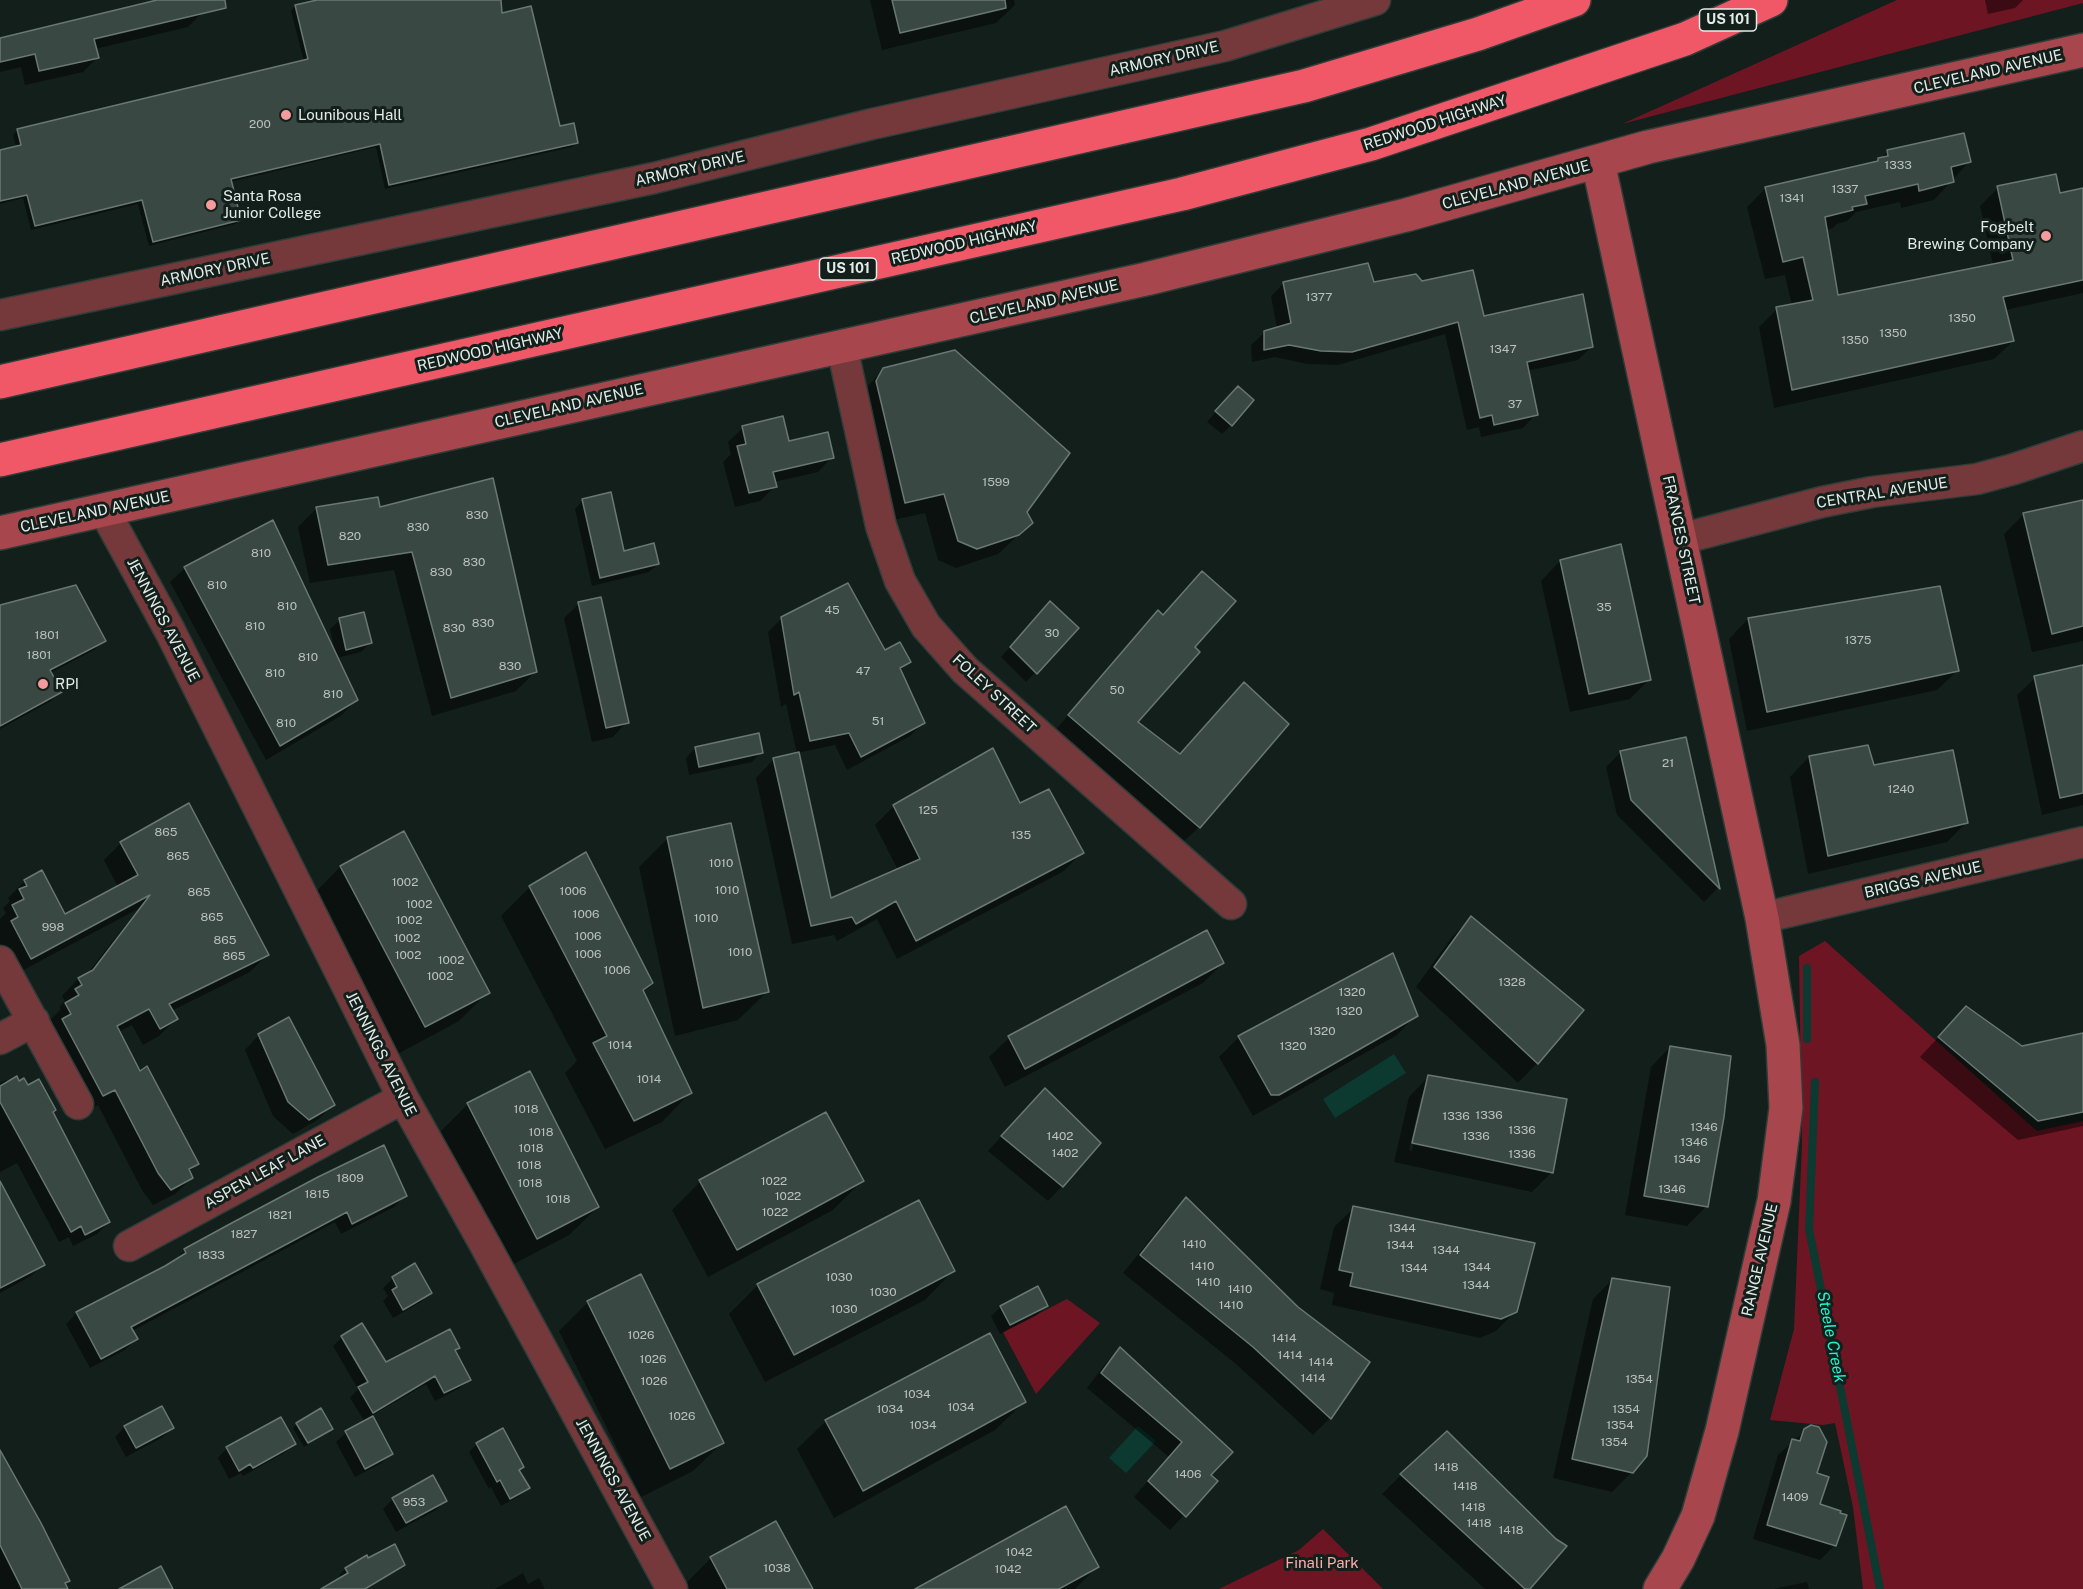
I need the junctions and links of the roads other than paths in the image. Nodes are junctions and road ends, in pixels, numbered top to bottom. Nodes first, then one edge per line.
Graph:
1 (1375, 0) edge
2 (1574, 0) edge
3 (1771, 0) edge
4 (2083, 50) edge
5 (1598, 162) junction
6 (0, 315) edge
7 (842, 347) junction
8 (0, 382) edge
9 (2083, 446) edge
10 (0, 460) edge
11 (105, 510) junction
12 (0, 533) edge
13 (1681, 539) junction
14 (2083, 842) edge
15 (1231, 904) dead end
16 (1762, 918) junction
17 (0, 961) edge
18 (34, 1021) junction
19 (0, 1039) edge
20 (403, 1098) junction
21 (78, 1104) dead end
22 (129, 1246) dead end
23 (672, 1589) edge
24 (1660, 1589) edge

1 - 6 street, ARMORY DRIVE
2 - 8 highway
3 - 10 highway, REDWOOD HIGHWAY / US 101
4 - 5 street, CLEVELAND AVENUE
5 - 7 street, CLEVELAND AVENUE
5 - 13 street, FRANCES STREET
7 - 11 street, CLEVELAND AVENUE
7 - 15 street, FOLEY STREET
9 - 13 street, CENTRAL AVENUE
11 - 12 street, CLEVELAND AVENUE
11 - 20 street, JENNINGS AVENUE
13 - 16 street, FRANCES STREET
14 - 16 street, BRIGGS AVENUE
16 - 24 street, RANGE AVENUE
17 - 18 street
18 - 19 street
18 - 21 street
20 - 22 street, ASPEN LEAF LANE
20 - 23 street, JENNINGS AVENUE

